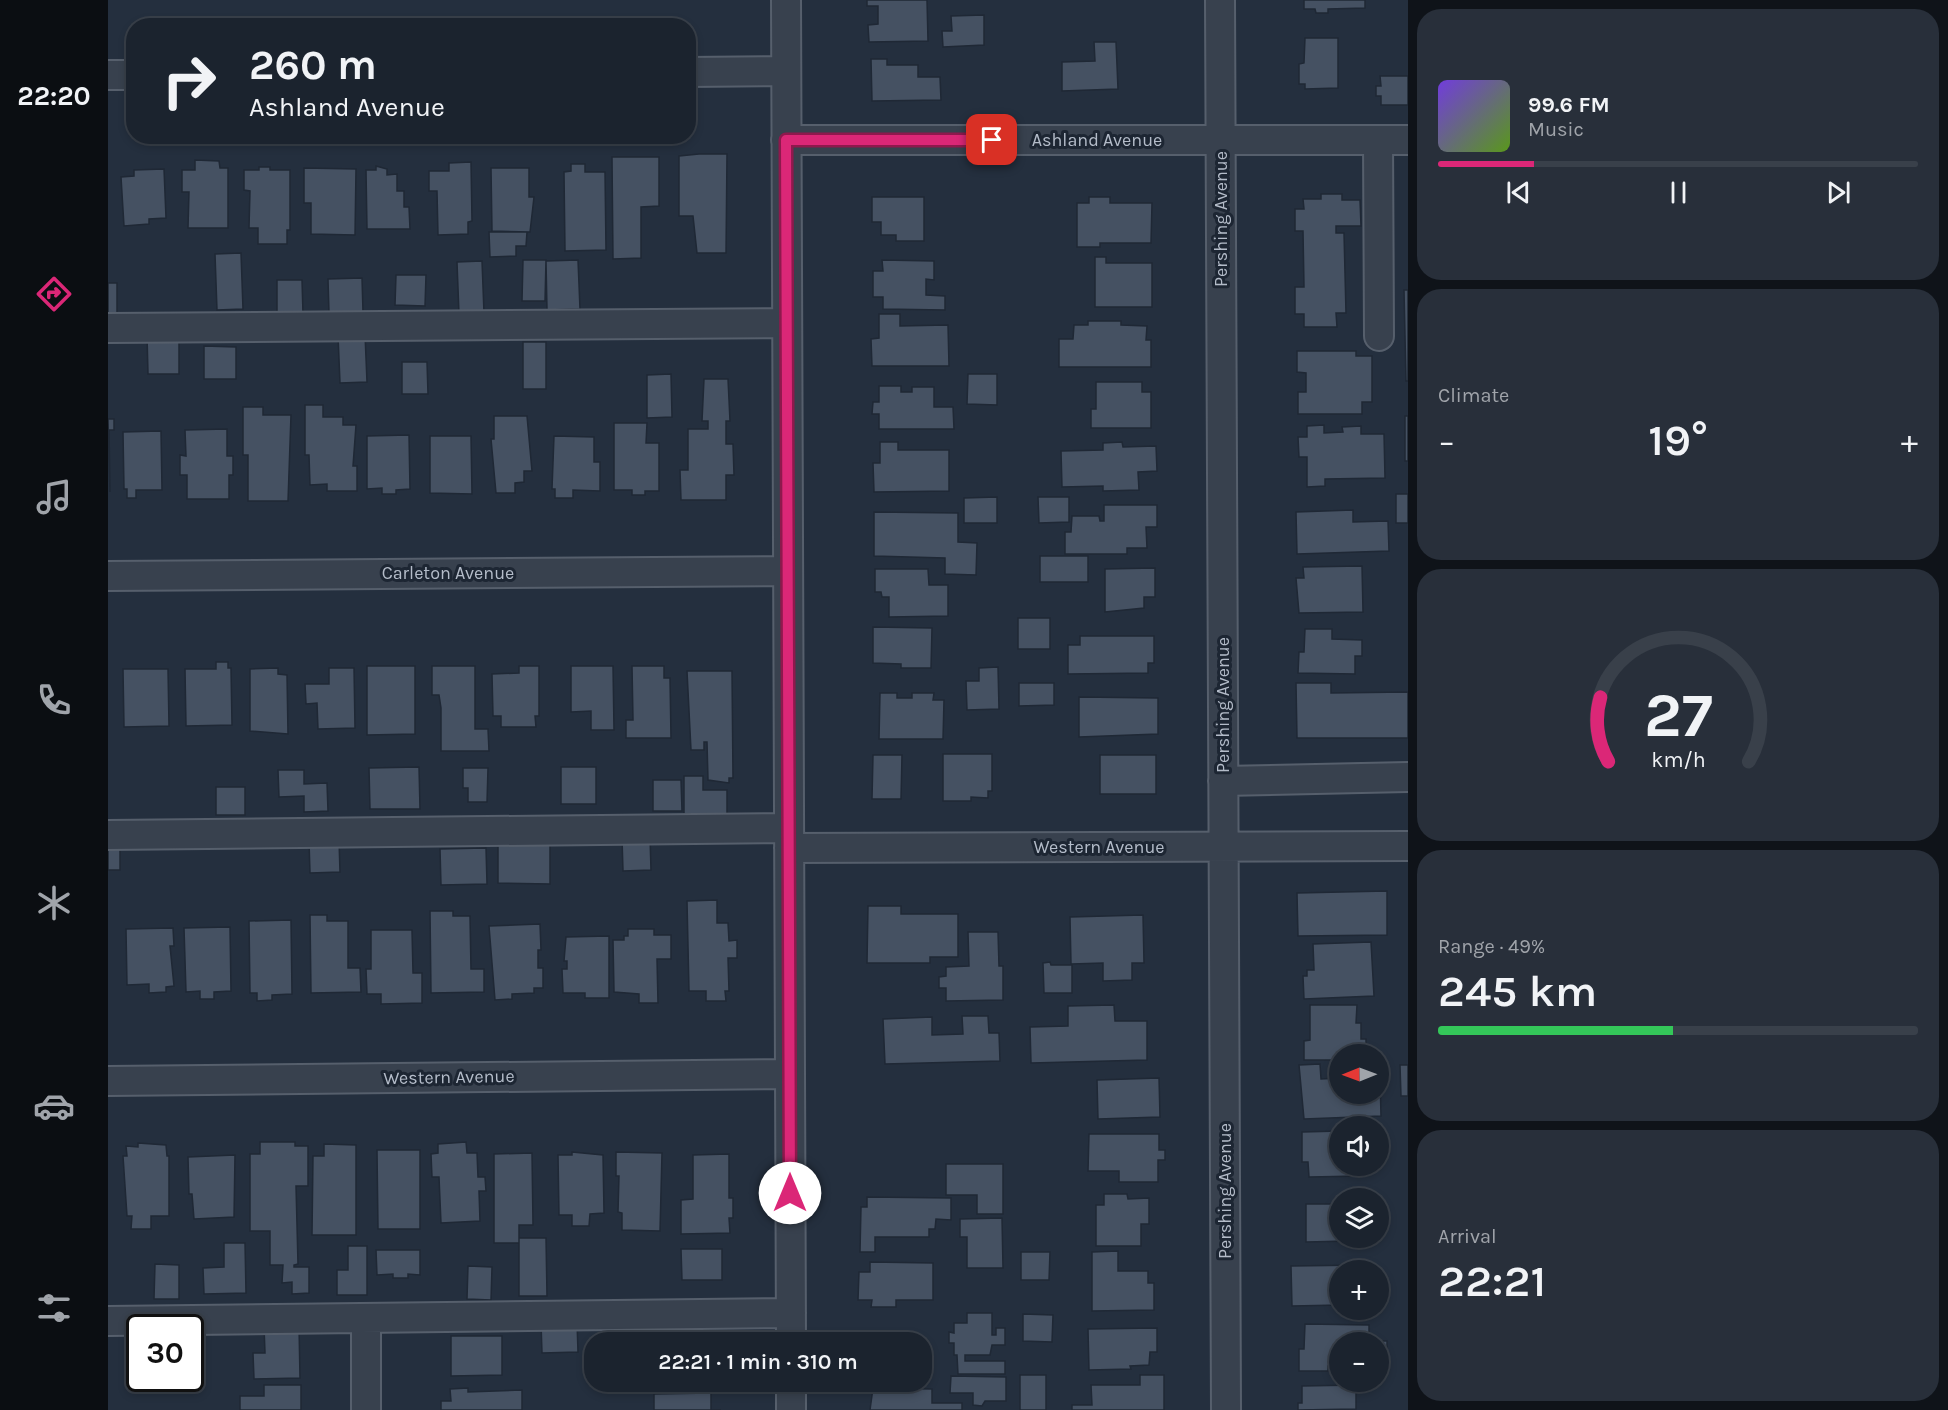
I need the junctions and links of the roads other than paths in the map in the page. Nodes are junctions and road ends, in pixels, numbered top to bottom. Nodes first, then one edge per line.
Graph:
1 (786, 0) edge
2 (1220, 0) edge
3 (786, 71) junction
4 (696, 72) edge
5 (108, 75) edge
6 (126, 75) edge
7 (786, 140) junction
8 (1220, 140) junction
9 (1377, 140) junction
10 (1408, 140) edge
11 (787, 322) junction
12 (108, 328) edge
13 (1379, 336) dead end
14 (787, 571) junction
15 (108, 576) edge
16 (1408, 777) edge
17 (1223, 781) junction
18 (108, 835) edge
19 (789, 838) junction
20 (1224, 846) junction
21 (1408, 846) edge
22 (790, 1074) junction
23 (108, 1081) edge
24 (791, 1313) junction
25 (366, 1318) junction
26 (108, 1321) edge
27 (791, 1332) edge
28 (791, 1392) edge
29 (366, 1410) edge
30 (791, 1410) edge
31 (1226, 1410) edge

1 - 3 street
2 - 8 street, Pershing Avenue
3 - 4 street
3 - 7 street
5 - 6 street
7 - 8 street, Ashland Avenue
7 - 11 street
8 - 9 street, Ashland Avenue
8 - 17 street, Pershing Avenue
9 - 10 street, Ashland Avenue
9 - 13 street
11 - 12 street
11 - 14 street
14 - 15 street, Carleton Avenue
14 - 19 street
16 - 17 street
17 - 20 street, Pershing Avenue
18 - 19 street, Western Avenue
19 - 20 street, Western Avenue
19 - 22 street
20 - 21 street, Western Avenue
20 - 31 street, Pershing Avenue
22 - 23 street, Western Avenue
22 - 24 street
24 - 25 street
24 - 27 street
25 - 26 street
25 - 29 street
28 - 30 street

